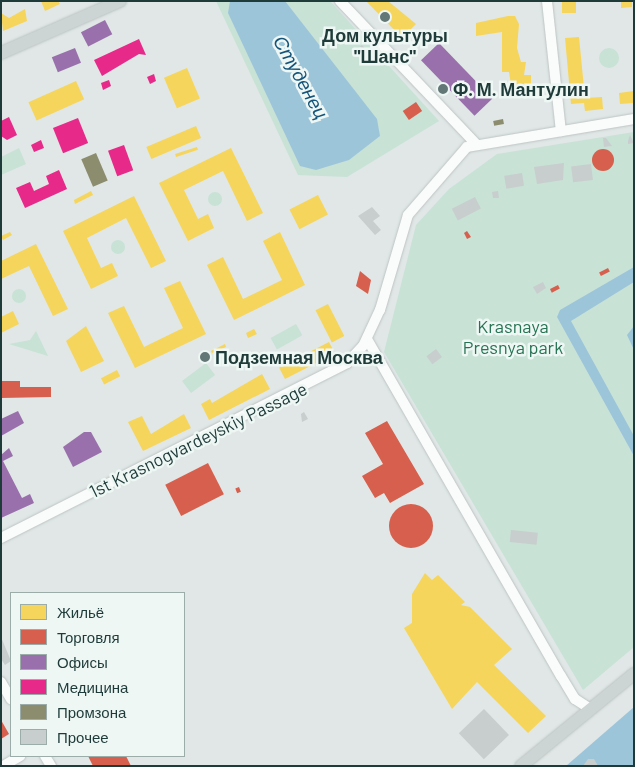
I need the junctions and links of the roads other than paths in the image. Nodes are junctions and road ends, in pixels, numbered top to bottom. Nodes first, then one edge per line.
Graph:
1 (120, 1) edge
2 (340, 1) edge
3 (547, 1) edge
4 (1, 53) edge
5 (634, 119) edge
6 (561, 131) junction
7 (474, 143) junction
8 (367, 339) junction
9 (1, 538) edge
10 (634, 674) edge
11 (1, 682) edge
12 (10, 697) edge
13 (589, 708) junction
14 (18, 757) edge
15 (3, 766) edge
16 (521, 766) edge

1 - 4 main road
2 - 7 street
3 - 6 street
5 - 6 street
6 - 7 street
7 - 8 street, 1st Krasnogvardeyskiy Passage
8 - 9 street, 1st Krasnogvardeyskiy Passage
8 - 13 street
10 - 13 main road
11 - 12 street
13 - 16 main road
14 - 15 street

